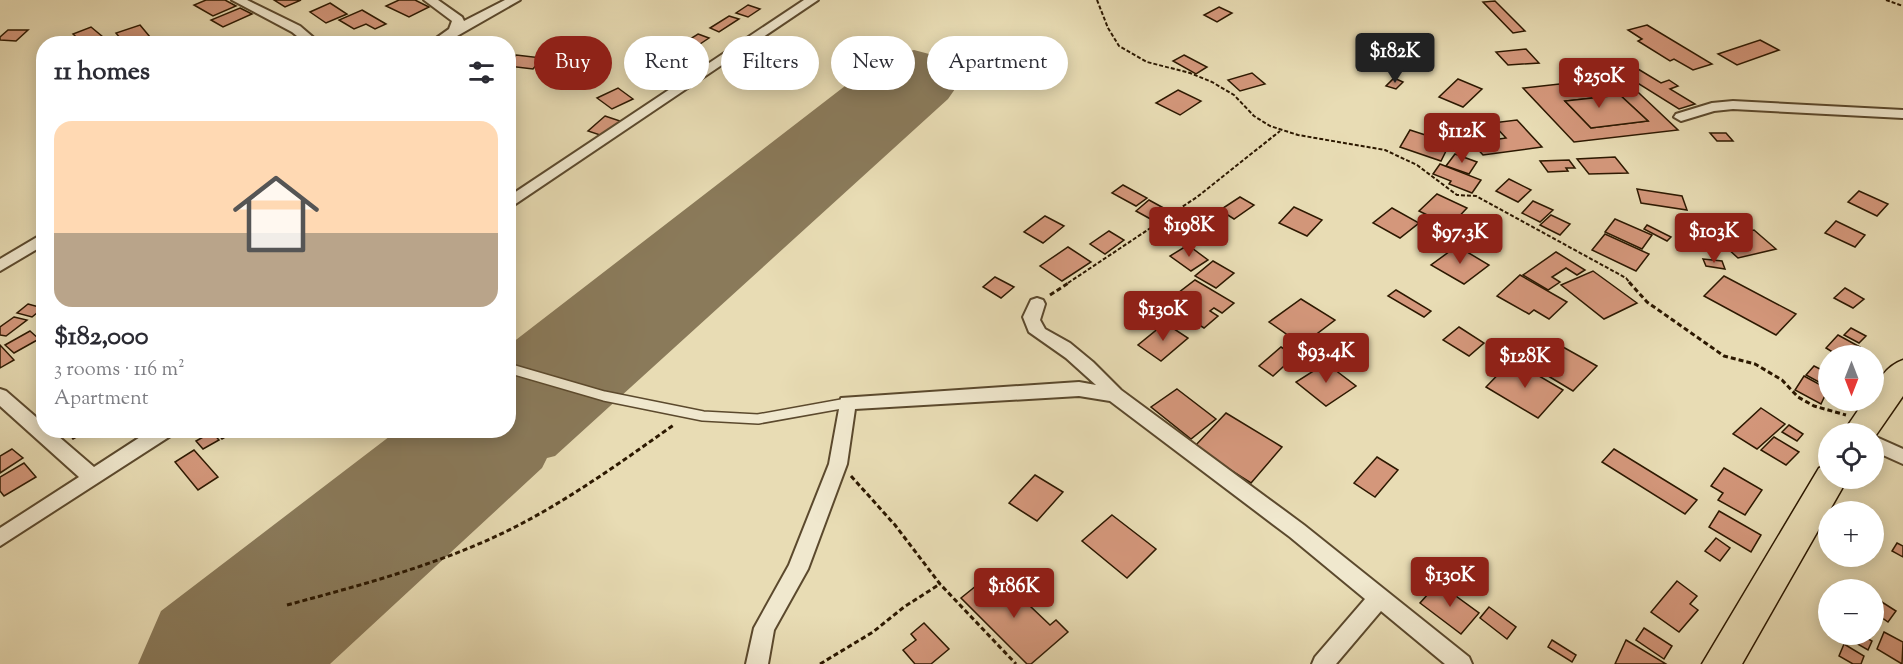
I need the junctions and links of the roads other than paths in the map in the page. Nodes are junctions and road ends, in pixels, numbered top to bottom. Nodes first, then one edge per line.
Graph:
1 (238, 0) edge
2 (430, 0) edge
3 (514, 0) edge
4 (812, 0) edge
5 (454, 31) junction
6 (305, 36) edge
7 (446, 36) edge
8 (1903, 114) edge
9 (1681, 117) dead end
10 (516, 199) edge
11 (36, 243) edge
12 (0, 266) edge
13 (1037, 304) road end
14 (516, 370) edge
15 (1903, 372) edge
16 (1115, 395) junction
17 (0, 396) edge
18 (847, 403) junction
19 (1872, 423) edge
20 (36, 428) edge
21 (48, 438) edge
22 (154, 438) edge
23 (1884, 445) edge
24 (1903, 457) edge
25 (93, 478) junction
26 (1824, 489) edge
27 (0, 538) edge
28 (1379, 598) junction
29 (757, 664) edge
30 (1323, 664) edge
31 (1461, 664) edge
32 (1721, 664) edge

1 - 6 street
2 - 5 street
3 - 5 street
4 - 10 street
5 - 7 street
8 - 9 street
11 - 12 street
13 - 16 street
14 - 18 lane
15 - 19 highway
16 - 18 street
16 - 28 street
17 - 20 street
18 - 29 street
21 - 25 street
22 - 25 street
23 - 24 street
25 - 27 street
26 - 32 highway
28 - 30 street
28 - 31 street

